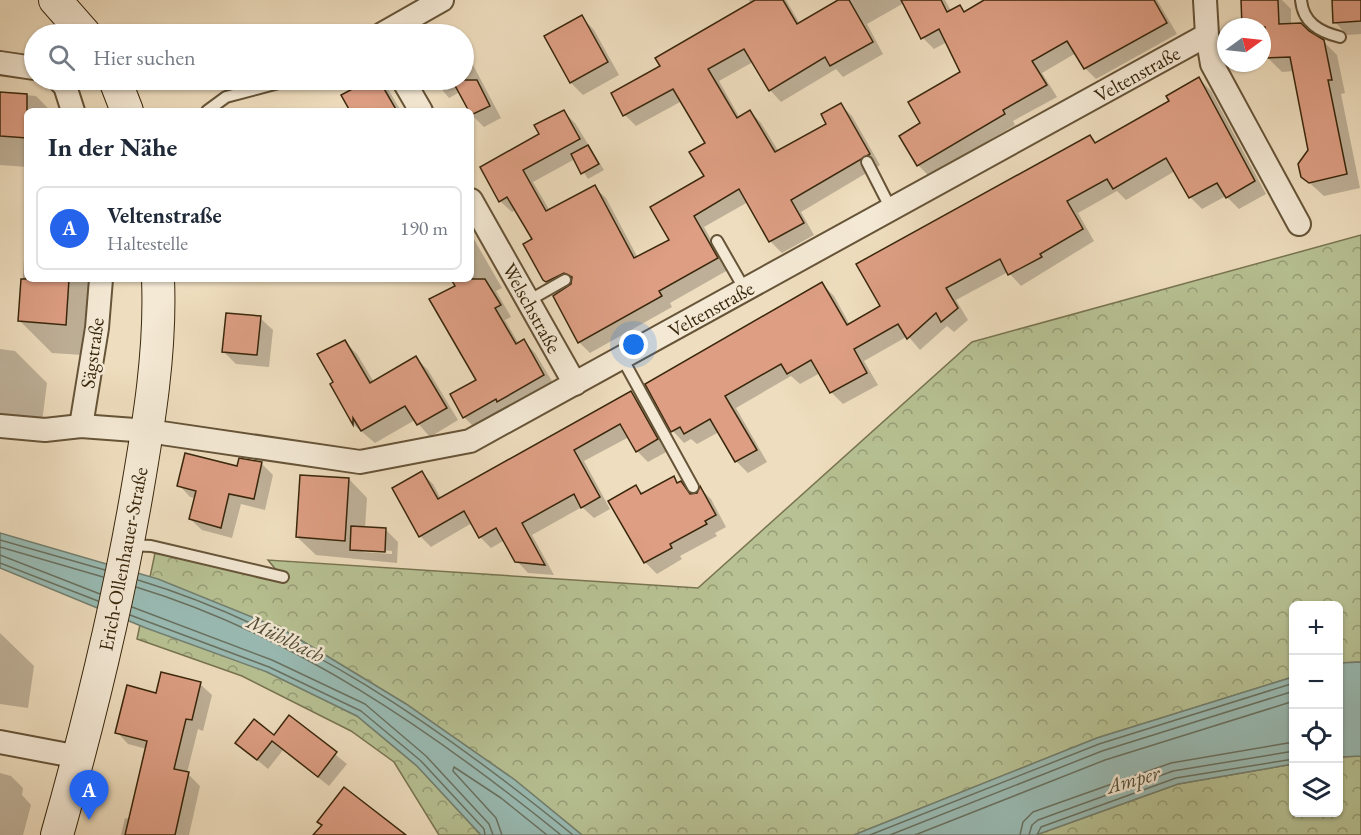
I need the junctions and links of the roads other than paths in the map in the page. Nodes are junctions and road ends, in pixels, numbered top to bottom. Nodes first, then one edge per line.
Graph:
1 (55, 0) edge
2 (442, 0) edge
3 (1205, 0) edge
4 (1301, 0) edge
5 (76, 24) edge
6 (400, 24) edge
7 (1207, 35) junction
8 (1340, 37) dead end
9 (0, 63) edge
10 (24, 67) edge
11 (66, 90) edge
12 (119, 90) edge
13 (253, 90) edge
14 (409, 90) edge
15 (72, 108) edge
16 (126, 108) edge
17 (211, 108) edge
18 (419, 108) edge
19 (867, 162) dead end
20 (474, 205) edge
21 (891, 209) junction
22 (1299, 224) dead end
23 (717, 242) dead end
24 (565, 280) dead end
25 (101, 282) edge
26 (158, 282) edge
27 (745, 290) junction
28 (528, 301) junction
29 (622, 358) junction
30 (574, 384) junction
31 (0, 426) edge
32 (81, 426) junction
33 (148, 431) junction
34 (693, 487) dead end
35 (127, 550) junction
36 (283, 578) dead end
37 (0, 742) edge
38 (79, 757) junction
39 (57, 835) edge

1 - 5 street
2 - 6 street
3 - 7 street
4 - 8 lane
7 - 21 street, Veltenstraße
7 - 22 street
9 - 10 street
11 - 15 street
12 - 16 street
13 - 17 lane
14 - 18 street
19 - 21 lane
20 - 28 street, Welschstraße
21 - 27 street, Veltenstraße
23 - 27 lane
24 - 28 lane
25 - 32 street, Sägstraße
26 - 33 street, Erich-Ollenhauer-Straße
27 - 29 street, Veltenstraße
28 - 30 street, Welschstraße
29 - 30 street, Veltenstraße
29 - 34 lane
30 - 33 street, Veltenstraße
31 - 32 street
32 - 33 street
33 - 35 street, Erich-Ollenhauer-Straße
35 - 36 lane
35 - 38 street, Erich-Ollenhauer-Straße
37 - 38 street
38 - 39 street, Erich-Ollenhauer-Straße

